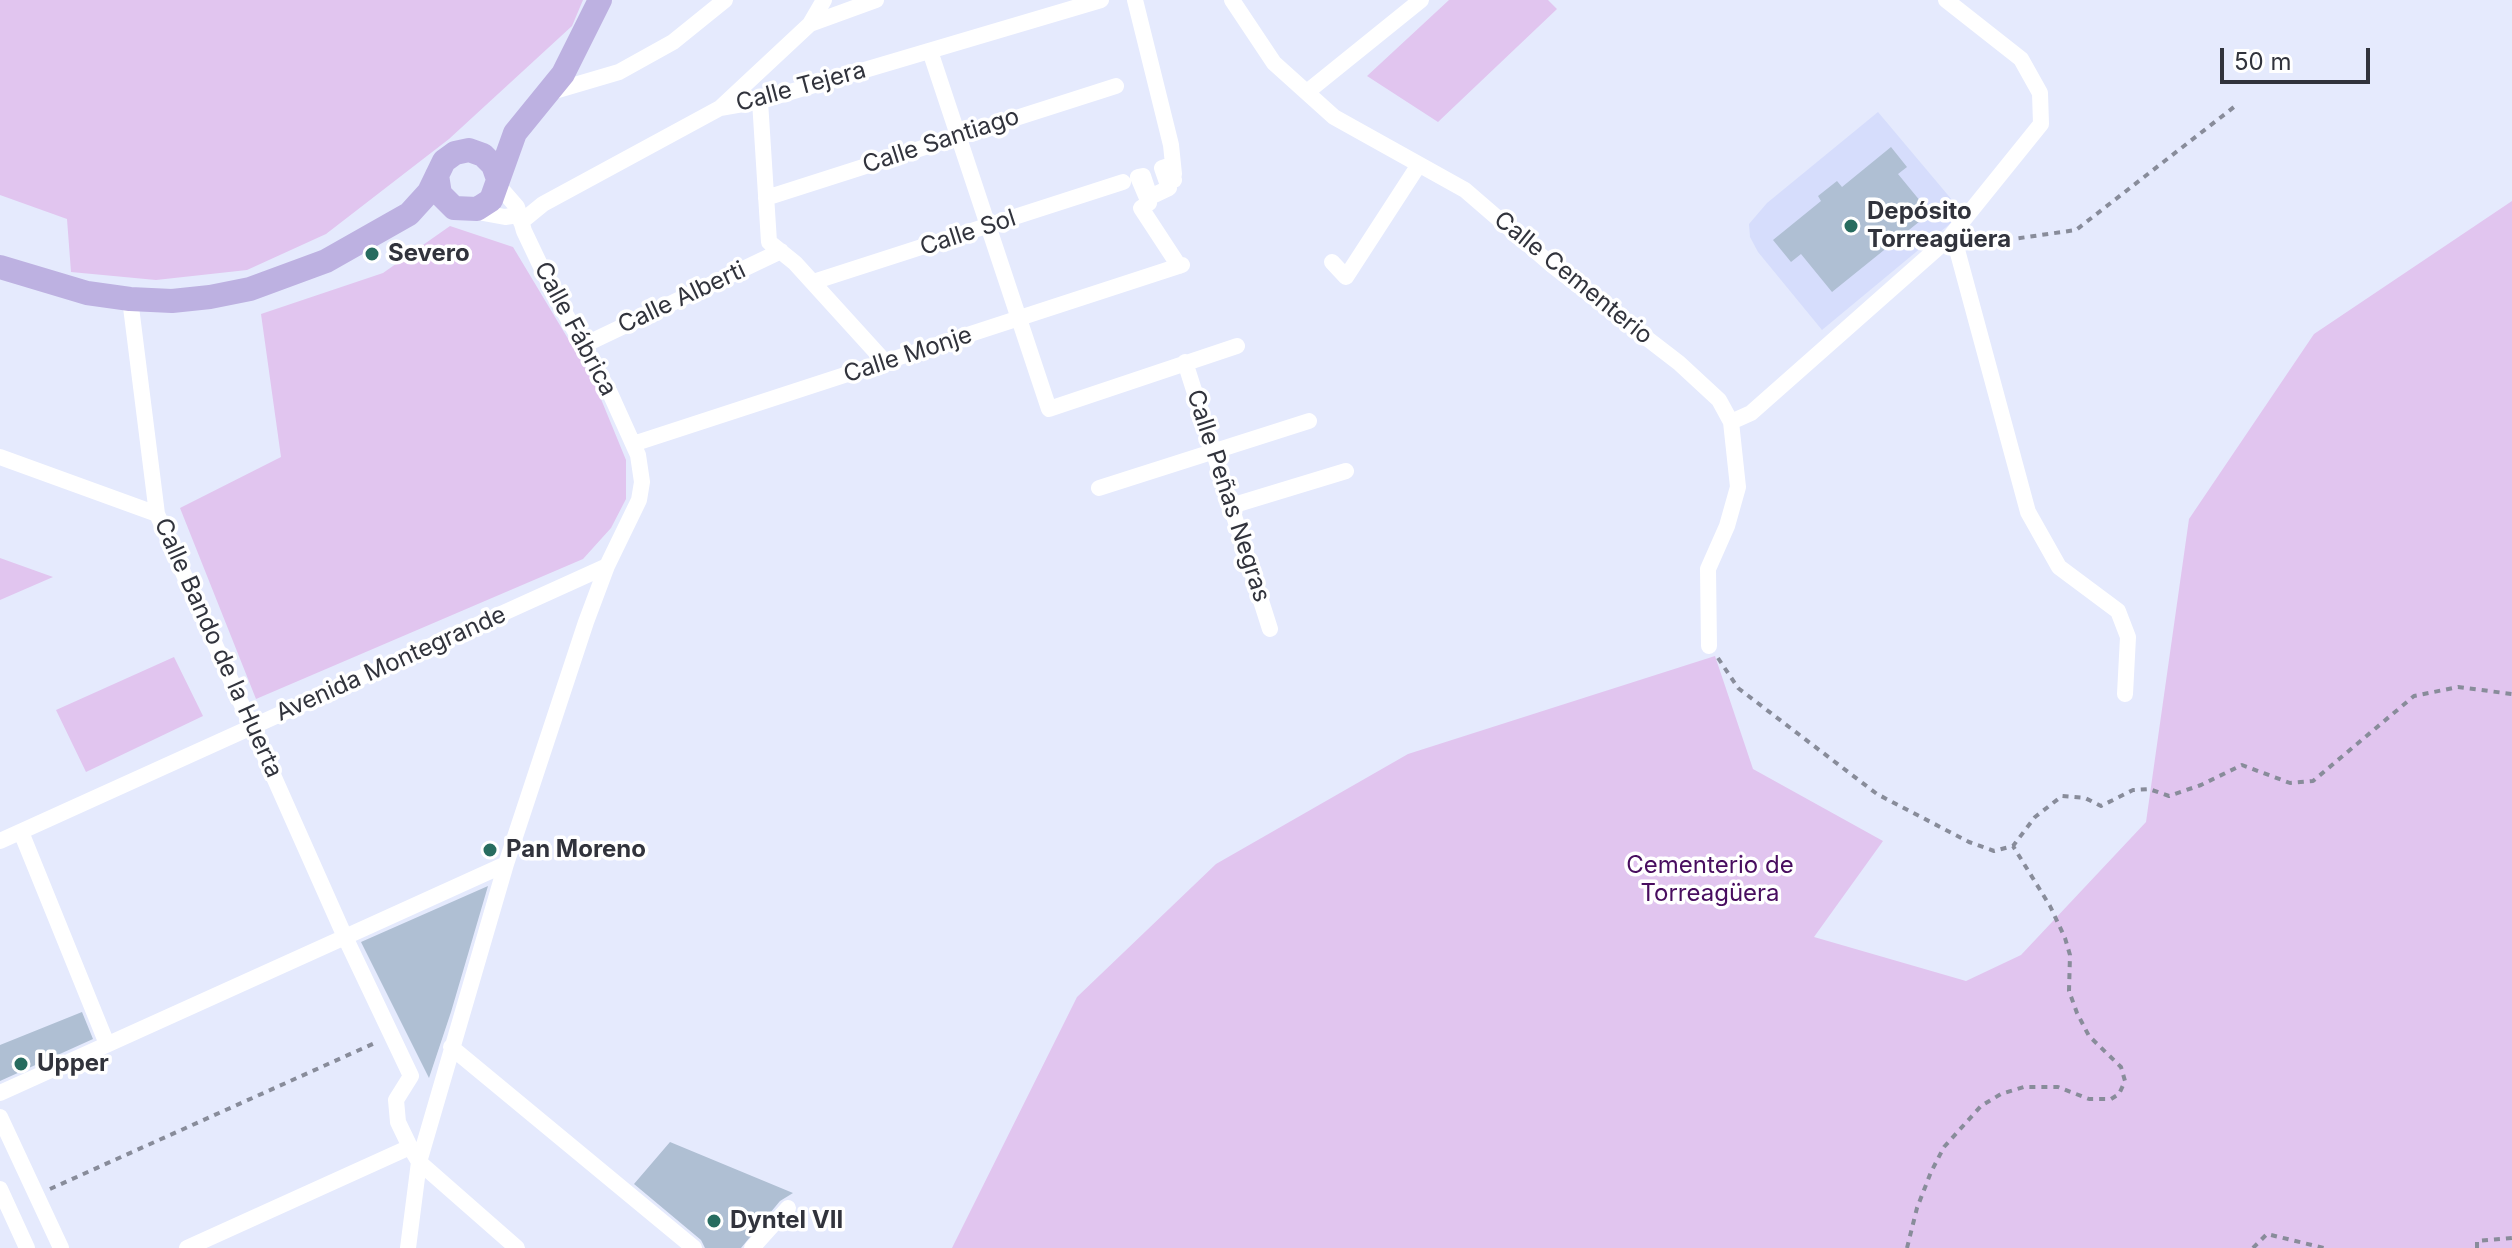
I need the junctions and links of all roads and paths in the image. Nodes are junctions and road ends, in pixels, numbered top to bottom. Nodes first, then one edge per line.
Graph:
1 (600, 0) edge
2 (725, 0) edge
3 (824, 0) edge
4 (876, 0) edge
5 (1101, 0) edge
6 (1135, 0) edge
7 (1232, 0) edge
8 (1421, 0) edge
9 (1946, 0) edge
10 (810, 24) junction
11 (930, 51) junction
12 (1116, 86) dead end
13 (551, 92) junction
14 (1307, 92) junction
15 (760, 101) junction
16 (2234, 107) dead end
17 (720, 108) junction
18 (515, 133) junction
19 (957, 135) junction
20 (469, 150) junction
21 (1418, 166) junction
22 (437, 175) junction
23 (498, 181) junction
24 (1123, 182) dead end
25 (766, 198) junction
26 (461, 209) junction
27 (409, 214) junction
28 (519, 218) junction
29 (988, 227) junction
30 (1952, 242) junction
31 (781, 251) junction
32 (1332, 262) dead end
33 (0, 267) edge
34 (813, 282) junction
35 (130, 299) junction
36 (1019, 319) junction
37 (584, 345) junction
38 (1237, 346) dead end
39 (885, 362) junction
40 (1185, 362) junction
41 (1309, 421) dead end
42 (1731, 422) junction
43 (633, 444) junction
44 (1214, 451) junction
45 (0, 457) edge
46 (1346, 471) dead end
47 (1099, 488) dead end
48 (1231, 506) junction
49 (157, 514) junction
50 (607, 566) junction
51 (1270, 629) dead end
52 (1709, 646) joint
53 (2125, 694) dead end
54 (2512, 694) edge
55 (252, 727) junction
56 (21, 832) junction
57 (0, 841) edge
58 (2013, 846) junction
59 (506, 864) junction
60 (345, 937) junction
61 (392, 1035) junction
62 (107, 1044) junction
63 (451, 1047) junction
64 (0, 1093) edge
65 (0, 1117) edge
66 (410, 1147) junction
67 (419, 1162) junction
68 (0, 1189) edge
69 (37, 1195) junction
70 (788, 1208) dead end
71 (2512, 1238) edge
72 (27, 1248) edge
73 (61, 1248) edge
74 (187, 1248) edge
75 (408, 1248) edge
76 (517, 1248) edge
77 (694, 1248) edge
78 (752, 1248) edge
79 (1907, 1248) edge
80 (2253, 1248) edge
81 (2324, 1248) edge
82 (2477, 1248) edge

1 - 13 main road
2 - 13 street
3 - 10 street
4 - 10 street
5 - 11 street, Calle Tejera
6 - 36 street, Calle Monje
7 - 14 street, Calle Cementerio
8 - 14 street
9 - 30 street
10 - 17 street
11 - 15 street, Calle Tejera
11 - 19 street
12 - 19 street, Calle Santiago
13 - 18 main road
14 - 21 street, Calle Cementerio
15 - 17 street, Calle Tejera
15 - 25 street
16 - 30 path
17 - 28 street, Calle Tejera
18 - 20 main road
18 - 23 main road
19 - 25 street, Calle Santiago
19 - 29 street
20 - 22 main road
20 - 23 main road
21 - 32 street
21 - 42 street, Calle Cementerio
22 - 26 main road
22 - 27 main road
23 - 26 main road
23 - 28 street, Calle Fábrica
24 - 29 street, Calle Sol
25 - 31 street
26 - 27 main road
26 - 28 street
27 - 35 main road
28 - 37 street, Calle Fábrica
29 - 34 street, Calle Sol
29 - 36 street
30 - 42 street
30 - 53 street
31 - 34 street
31 - 37 street, Calle Alberti
33 - 35 main road
34 - 39 street
35 - 49 street, Calle Bando de la Huerta
36 - 39 street, Calle Monje
36 - 40 street
37 - 43 street, Calle Fábrica
38 - 40 street
39 - 43 street, Calle Monje
40 - 44 street, Calle Peñas Negras
41 - 44 street
42 - 52 street, Calle Cementerio
43 - 50 street, Calle Fábrica
44 - 47 street
44 - 48 street, Calle Peñas Negras
45 - 49 street
46 - 48 street
48 - 51 street, Calle Peñas Negras
49 - 55 street, Calle Bando de la Huerta
50 - 55 street, Avenida Montegrande
50 - 59 street, Calle Fábrica
52 - 58 path
54 - 58 path
55 - 56 street, Avenida Montegrande
55 - 60 street, Calle Bando de la Huerta
56 - 57 street, Avenida Montegrande
56 - 62 street
58 - 79 path
59 - 60 street
59 - 63 street, Calle Fábrica
60 - 61 street, Calle Bando de la Huerta
60 - 62 street
61 - 66 street, Calle Bando de la Huerta
61 - 69 path
62 - 64 street
63 - 67 street, Calle Fábrica
63 - 77 street
65 - 69 street
66 - 67 street
66 - 74 street
67 - 75 street, Calle Fábrica
67 - 76 street
68 - 72 street
69 - 73 street
70 - 78 street
71 - 82 path
80 - 81 path

